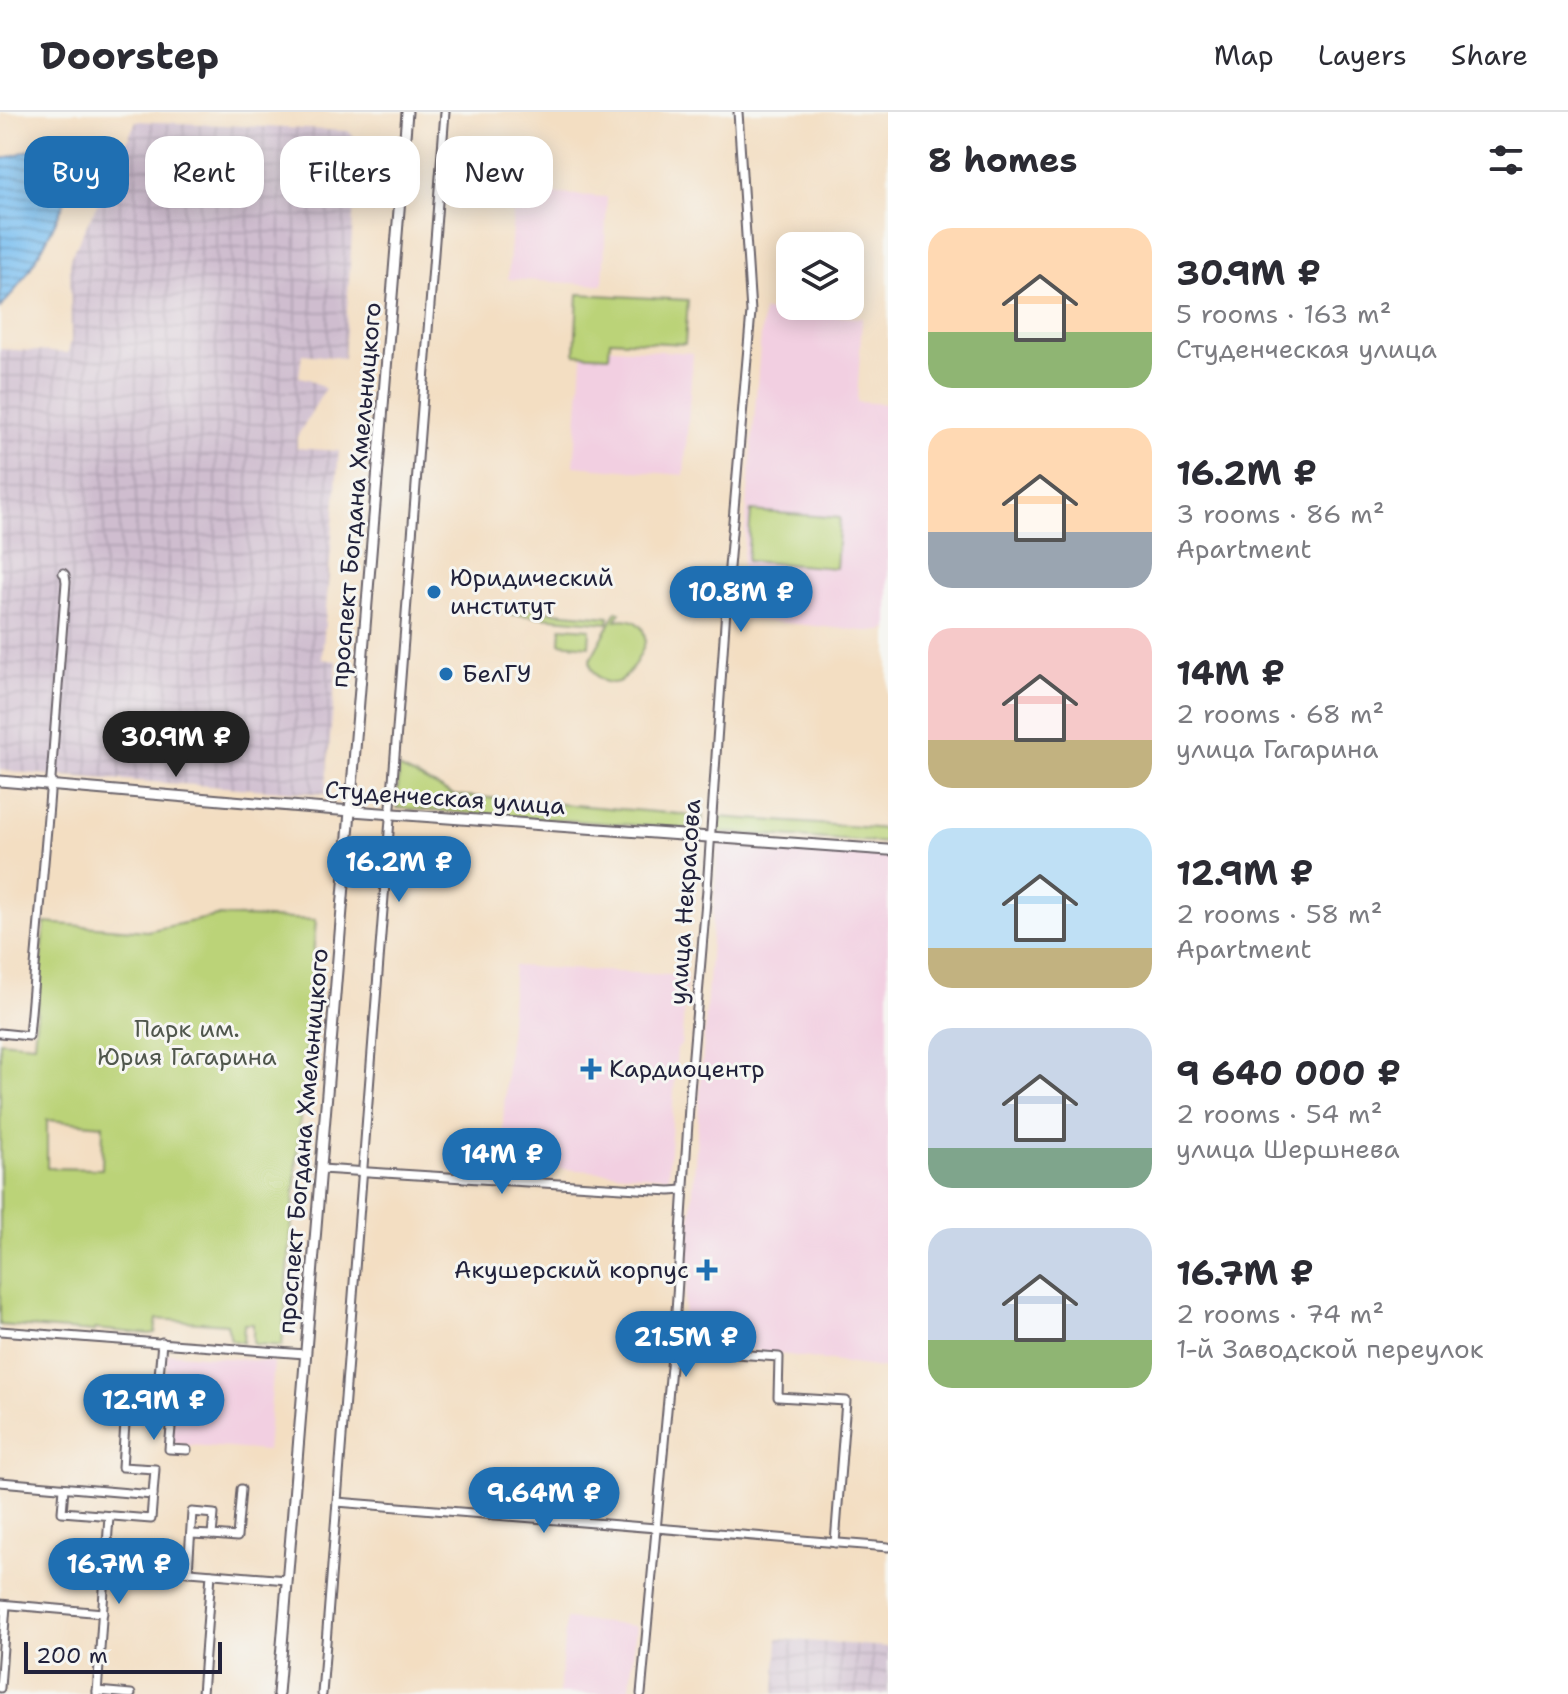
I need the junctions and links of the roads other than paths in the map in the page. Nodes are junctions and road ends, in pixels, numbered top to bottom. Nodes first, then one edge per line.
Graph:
1 (407, 112) edge
2 (445, 112) edge
3 (738, 112) edge
4 (63, 573) dead end
5 (0, 781) edge
6 (51, 785) junction
7 (350, 811) junction
8 (391, 813) junction
9 (710, 837) junction
10 (888, 850) edge
11 (0, 1033) edge
12 (321, 1169) junction
13 (362, 1171) junction
14 (683, 1190) junction
15 (0, 1331) edge
16 (162, 1342) junction
17 (673, 1350) junction
18 (305, 1354) junction
19 (158, 1387) junction
20 (187, 1450) dead end
21 (0, 1482) edge
22 (64, 1488) junction
23 (241, 1489) dead end
24 (153, 1495) junction
25 (337, 1502) junction
26 (109, 1516) junction
27 (656, 1528) junction
28 (191, 1534) junction
29 (212, 1535) junction
30 (835, 1543) junction
31 (888, 1547) edge
32 (105, 1565) junction
33 (188, 1572) junction
34 (211, 1574) junction
35 (287, 1580) junction
36 (3, 1604) edge
37 (103, 1613) junction
38 (0, 1688) edge
39 (97, 1693) edge
40 (131, 1694) edge
41 (202, 1694) edge
42 (278, 1694) edge
43 (322, 1694) edge
44 (641, 1694) edge

1 - 7 main road, проспект Богдана Хмельницкого
2 - 8 street
3 - 9 street, улица Некрасова
4 - 6 street
5 - 6 main road, Студенческая улица
6 - 7 main road, Студенческая улица
6 - 11 street
7 - 8 main road, Студенческая улица
7 - 12 main road, проспект Богдана Хмельницкого
8 - 9 main road, Студенческая улица
8 - 13 street
9 - 10 main road, Студенческая улица
9 - 14 street, улица Некрасова
12 - 13 street
12 - 18 main road, проспект Богдана Хмельницкого
13 - 14 street
13 - 25 street
14 - 17 street, улица Некрасова
15 - 16 street
16 - 18 street
16 - 19 street
17 - 27 street, улица Некрасова
17 - 30 street
18 - 35 main road, проспект Богдана Хмельницкого
19 - 20 street
19 - 24 street
21 - 22 street
22 - 24 street
22 - 26 street
23 - 29 street
24 - 26 street
25 - 27 street
25 - 43 street
26 - 32 street
27 - 30 street
27 - 44 street, улица Некрасова
28 - 29 street
28 - 29 street
28 - 33 street
30 - 31 street
32 - 33 street
32 - 37 street
33 - 34 street
34 - 35 street
34 - 41 street
35 - 42 main road, проспект Богдана Хмельницкого
36 - 37 street
36 - 38 street
37 - 39 street
39 - 40 street

